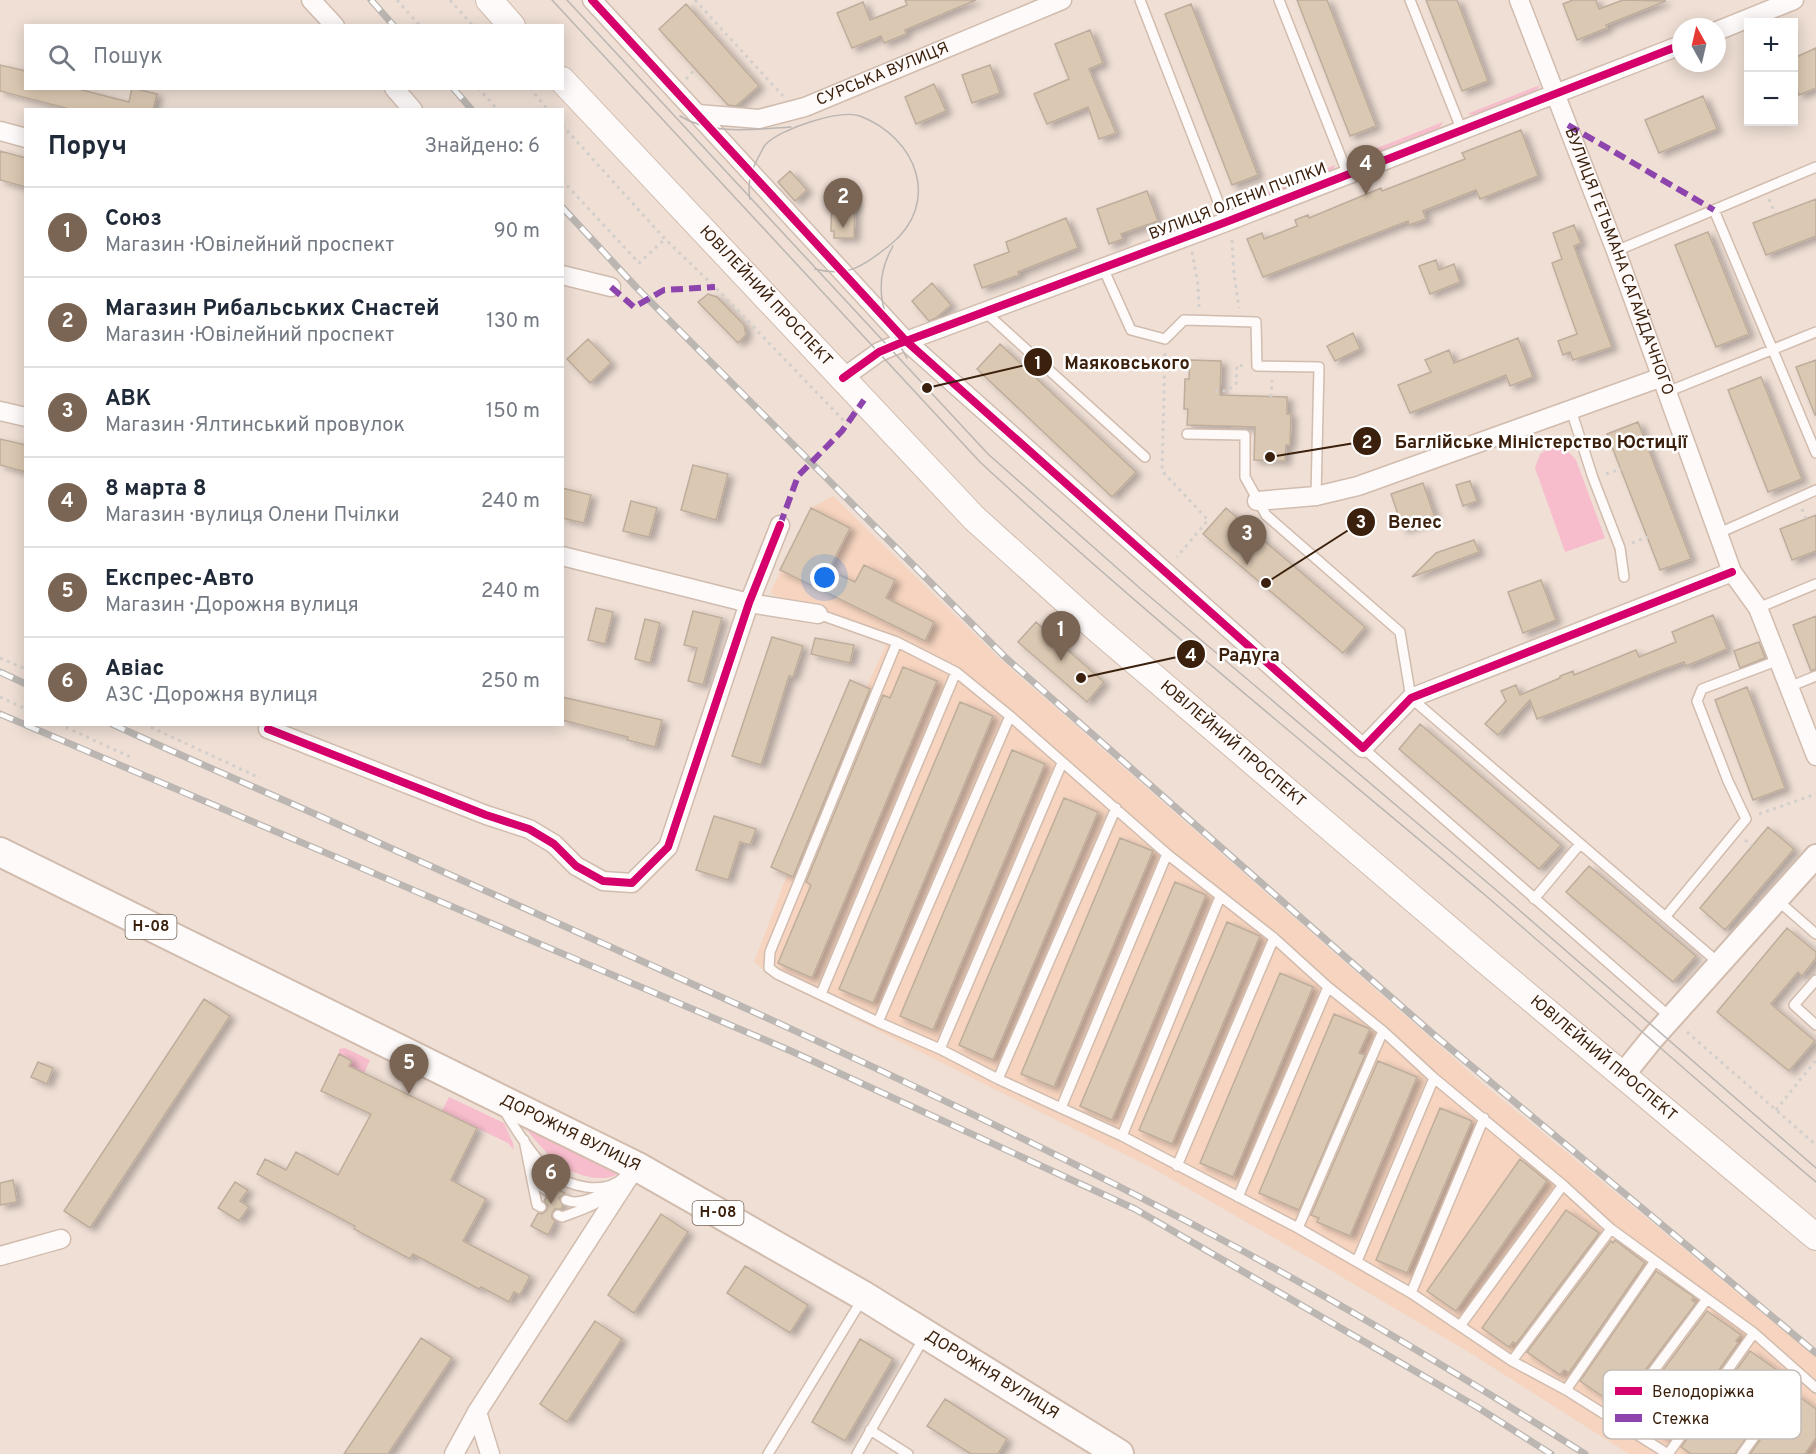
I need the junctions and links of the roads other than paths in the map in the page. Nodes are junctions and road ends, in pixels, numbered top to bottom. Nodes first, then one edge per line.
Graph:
1 (311, 0) edge
2 (489, 0) edge
3 (592, 0) edge
4 (1062, 0) edge
5 (1140, 0) edge
6 (1279, 0) edge
7 (1410, 0) edge
8 (1519, 0) edge
9 (1794, 0) edge
10 (333, 24) edge
11 (510, 24) edge
12 (1726, 27) edge
13 (1672, 49) edge
14 (564, 82) edge
15 (396, 90) edge
16 (1556, 94) junction
17 (411, 108) edge
18 (697, 114) junction
19 (0, 131) edge
20 (1462, 131) junction
21 (24, 137) edge
22 (1816, 167) edge
23 (1348, 175) junction
24 (1714, 210) junction
25 (1226, 222) junction
26 (1616, 251) junction
27 (1103, 268) junction
28 (564, 275) edge
29 (611, 287) dead end
30 (985, 312) junction
31 (1816, 332) edge
32 (906, 341) junction
33 (1772, 349) junction
34 (843, 378) junction
35 (1664, 384) junction
36 (1570, 410) junction
37 (0, 411) edge
38 (24, 417) edge
39 (1187, 434) dead end
40 (1816, 453) edge
41 (1145, 457) dead end
42 (1816, 490) edge
43 (1316, 496) junction
44 (1257, 501) junction
45 (780, 525) dead end
46 (1719, 533) junction
47 (564, 557) edge
48 (1732, 572) junction
49 (1624, 577) dead end
50 (1816, 584) edge
51 (749, 603) junction
52 (1758, 608) junction
53 (818, 614) joint
54 (897, 642) junction
55 (1779, 660) junction
56 (956, 672) junction
57 (1816, 676) edge
58 (1789, 687) junction
59 (1411, 698) junction
60 (1010, 716) junction
61 (268, 729) dead end
62 (1363, 748) junction
63 (1816, 756) edge
64 (1062, 763) junction
65 (1116, 808) junction
66 (1580, 844) junction
67 (0, 852) edge
68 (1167, 854) junction
69 (1816, 856) edge
70 (1220, 897) junction
71 (1534, 899) junction
72 (1777, 900) junction
73 (1666, 916) junction
74 (1816, 934) edge
75 (1274, 938) junction
76 (1720, 964) junction
77 (1816, 980) edge
78 (1328, 987) junction
79 (821, 993) junction
80 (1671, 1018) junction
81 (878, 1022) junction
82 (1816, 1025) edge
83 (1383, 1031) junction
84 (940, 1049) junction
85 (1622, 1076) junction
86 (1434, 1078) junction
87 (998, 1079) junction
88 (495, 1095) junction
89 (1061, 1108) junction
90 (1484, 1118) junction
91 (1122, 1136) junction
92 (523, 1138) junction
93 (1177, 1166) junction
94 (629, 1173) junction
95 (1563, 1185) junction
96 (549, 1192) dead end
97 (1238, 1197) junction
98 (566, 1200) dead end
99 (541, 1207) dead end
100 (558, 1215) dead end
101 (1298, 1228) junction
102 (1611, 1229) junction
103 (1816, 1237) edge
104 (61, 1239) dead end
105 (0, 1256) edge
106 (1357, 1261) junction
107 (1655, 1261) junction
108 (1411, 1293) junction
109 (864, 1296) junction
110 (1707, 1299) junction
111 (1460, 1326) junction
112 (1754, 1333) junction
113 (927, 1334) junction
114 (1512, 1361) junction
115 (1654, 1370) edge
116 (1728, 1370) edge
117 (1795, 1370) edge
118 (1801, 1376) edge
119 (1816, 1388) edge
120 (1566, 1390) junction
121 (477, 1412) junction
122 (1603, 1412) edge
123 (870, 1430) junction
124 (1646, 1439) edge
125 (1679, 1439) edge
126 (1753, 1439) edge
127 (454, 1454) edge
128 (490, 1454) edge
129 (768, 1454) edge
130 (856, 1454) edge
131 (908, 1454) edge
132 (1119, 1454) edge
133 (1668, 1454) edge
134 (1742, 1454) edge

1 - 10 street
2 - 11 main road
3 - 18 street
4 - 18 street, СУРСЬКА ВУЛИЦЯ
5 - 25 lane
6 - 23 lane
7 - 20 lane
8 - 16 street, ВУЛИЦЯ ГЕТЬМАНА САГАЙДАЧНОГО
9 - 12 street
13 - 16 street, ВУЛИЦЯ ОЛЕНИ ПЧІЛКИ
14 - 34 main road, ЮВІЛЕЙНИЙ ПРОСПЕКТ
15 - 17 street
16 - 20 street, ВУЛИЦЯ ОЛЕНИ ПЧІЛКИ
16 - 26 street, ВУЛИЦЯ ГЕТЬМАНА САГАЙДАЧНОГО
18 - 32 street
19 - 21 street
20 - 23 street, ВУЛИЦЯ ОЛЕНИ ПЧІЛКИ
22 - 24 lane
23 - 25 street, ВУЛИЦЯ ОЛЕНИ ПЧІЛКИ
24 - 26 lane
24 - 33 lane
25 - 27 street, ВУЛИЦЯ ОЛЕНИ ПЧІЛКИ
26 - 35 street, ВУЛИЦЯ ГЕТЬМАНА САГАЙДАЧНОГО
27 - 30 street, ВУЛИЦЯ ОЛЕНИ ПЧІЛКИ
27 - 43 lane
28 - 29 street
30 - 32 street, ВУЛИЦЯ ОЛЕНИ ПЧІЛКИ
30 - 41 lane
31 - 33 lane
32 - 34 street, ВУЛИЦЯ ОЛЕНИ ПЧІЛКИ
32 - 62 street
33 - 35 lane
33 - 40 lane
34 - 85 main road, ЮВІЛЕЙНИЙ ПРОСПЕКТ
35 - 36 street
35 - 46 street, ВУЛИЦЯ ГЕТЬМАНА САГАЙДАЧНОГО
36 - 43 street
36 - 49 lane
37 - 38 street
39 - 44 lane
42 - 46 lane
43 - 44 street
44 - 59 lane
45 - 51 street
46 - 48 street, ВУЛИЦЯ ГЕТЬМАНА САГАЙДАЧНОГО
47 - 51 street
48 - 52 street, ВУЛИЦЯ ГЕТЬМАНА САГАЙДАЧНОГО
48 - 59 street
50 - 52 lane
51 - 53 street
51 - 61 street
52 - 55 street, ВУЛИЦЯ ГЕТЬМАНА САГАЙДАЧНОГО
53 - 54 lane
54 - 56 lane
54 - 79 lane
55 - 58 street, ВУЛИЦЯ ГЕТЬМАНА САГАЙДАЧНОГО
55 - 73 lane
56 - 60 lane
56 - 79 lane
57 - 58 lane
58 - 63 street, ВУЛИЦЯ ГЕТЬМАНА САГАЙДАЧНОГО
59 - 62 street
59 - 66 lane
60 - 64 lane
60 - 81 lane
62 - 71 lane
64 - 65 lane
64 - 84 lane
65 - 68 lane
65 - 87 lane
66 - 71 lane
66 - 73 lane
67 - 88 main road, ДОРОЖНЯ ВУЛИЦЯ / Н-08
68 - 70 lane
68 - 89 lane
69 - 72 street
70 - 75 lane
70 - 91 lane
71 - 80 lane
72 - 74 lane
72 - 76 street
73 - 76 lane
75 - 78 lane
75 - 93 lane
76 - 80 street
77 - 82 lane
78 - 83 lane
78 - 97 lane
79 - 81 lane
80 - 85 street
81 - 84 lane
83 - 86 lane
83 - 101 lane
84 - 87 lane
85 - 103 main road, ЮВІЛЕЙНИЙ ПРОСПЕКТ
86 - 90 lane
86 - 106 lane
87 - 89 lane
88 - 92 lane
88 - 94 main road, ДОРОЖНЯ ВУЛИЦЯ / Н-08
89 - 91 lane
90 - 95 lane
90 - 108 lane
91 - 93 lane
92 - 94 lane
92 - 96 lane
92 - 99 lane
93 - 97 lane
94 - 98 lane
94 - 100 lane
94 - 109 main road, ДОРОЖНЯ ВУЛИЦЯ / Н-08
94 - 121 street
95 - 102 lane
95 - 111 lane
97 - 101 lane
101 - 106 lane
102 - 107 lane
102 - 114 lane
104 - 105 street
106 - 108 lane
107 - 110 lane
107 - 120 lane
108 - 111 lane
109 - 113 main road, ДОРОЖНЯ ВУЛИЦЯ / Н-08
109 - 129 lane
110 - 112 lane
110 - 115 lane
111 - 114 lane
112 - 116 lane
112 - 117 lane
113 - 123 lane
113 - 132 main road, ДОРОЖНЯ ВУЛИЦЯ / Н-08
114 - 120 lane
118 - 119 lane
120 - 122 lane
121 - 127 street
121 - 128 street
123 - 130 lane
123 - 131 lane
124 - 133 lane
125 - 133 lane
126 - 134 lane

